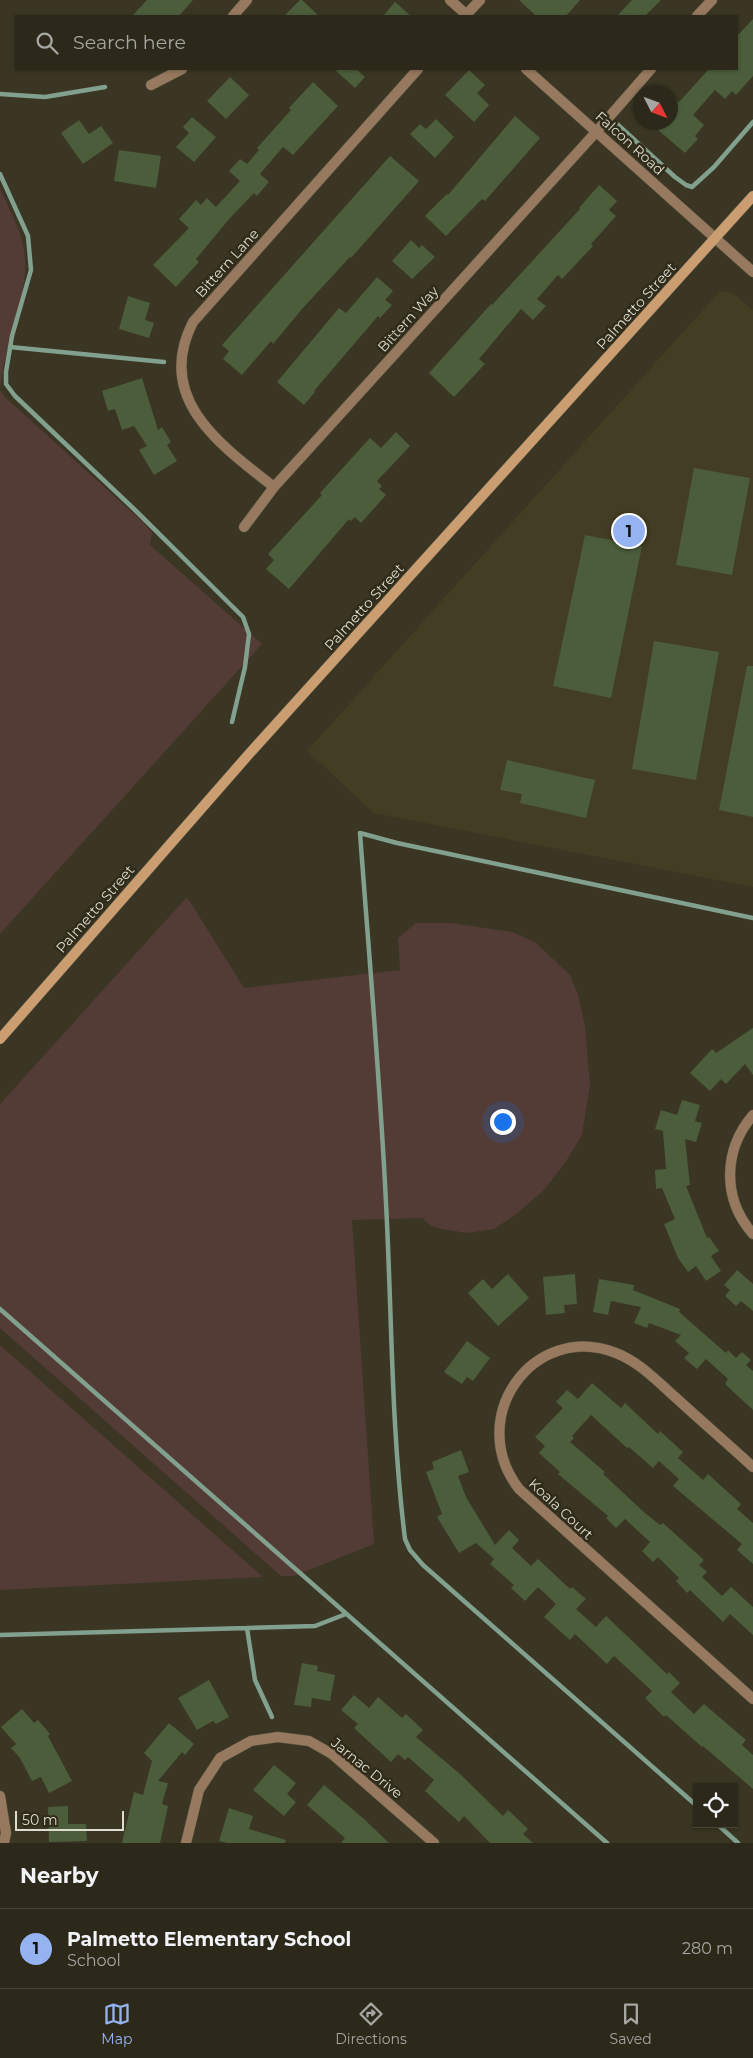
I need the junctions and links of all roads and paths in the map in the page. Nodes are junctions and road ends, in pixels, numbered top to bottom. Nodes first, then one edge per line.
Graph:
1 (247, 0) edge
2 (450, 0) edge
3 (480, 0) edge
4 (712, 0) edge
5 (233, 15) edge
6 (465, 15) edge
7 (467, 15) edge
8 (698, 15) edge
9 (180, 70) edge
10 (417, 70) edge
11 (527, 70) edge
12 (650, 70) edge
13 (152, 85) dead end
14 (596, 132) junction
15 (753, 196) edge
16 (715, 238) junction
17 (753, 272) edge
18 (274, 488) junction
19 (244, 527) dead end
20 (0, 1039) edge
21 (753, 1115) edge
22 (753, 1234) edge
23 (753, 1467) edge
24 (753, 1699) edge
25 (0, 1796) edge
26 (4, 1843) edge
27 (186, 1843) edge
28 (434, 1843) edge

1 - 5 street
2 - 6 street
3 - 7 street
4 - 8 street
9 - 13 street
10 - 18 street, Bittern Lane
11 - 14 street, Falcon Road
12 - 14 street, Bittern Way
14 - 16 street, Falcon Road
14 - 18 street, Bittern Way
15 - 16 main road, Palmetto Street
16 - 17 street, Falcon Road
16 - 20 main road, Palmetto Street
18 - 19 street, Bittern Way
21 - 22 street
23 - 24 street, Koala Court
25 - 26 street
27 - 28 street, Jarnac Drive

